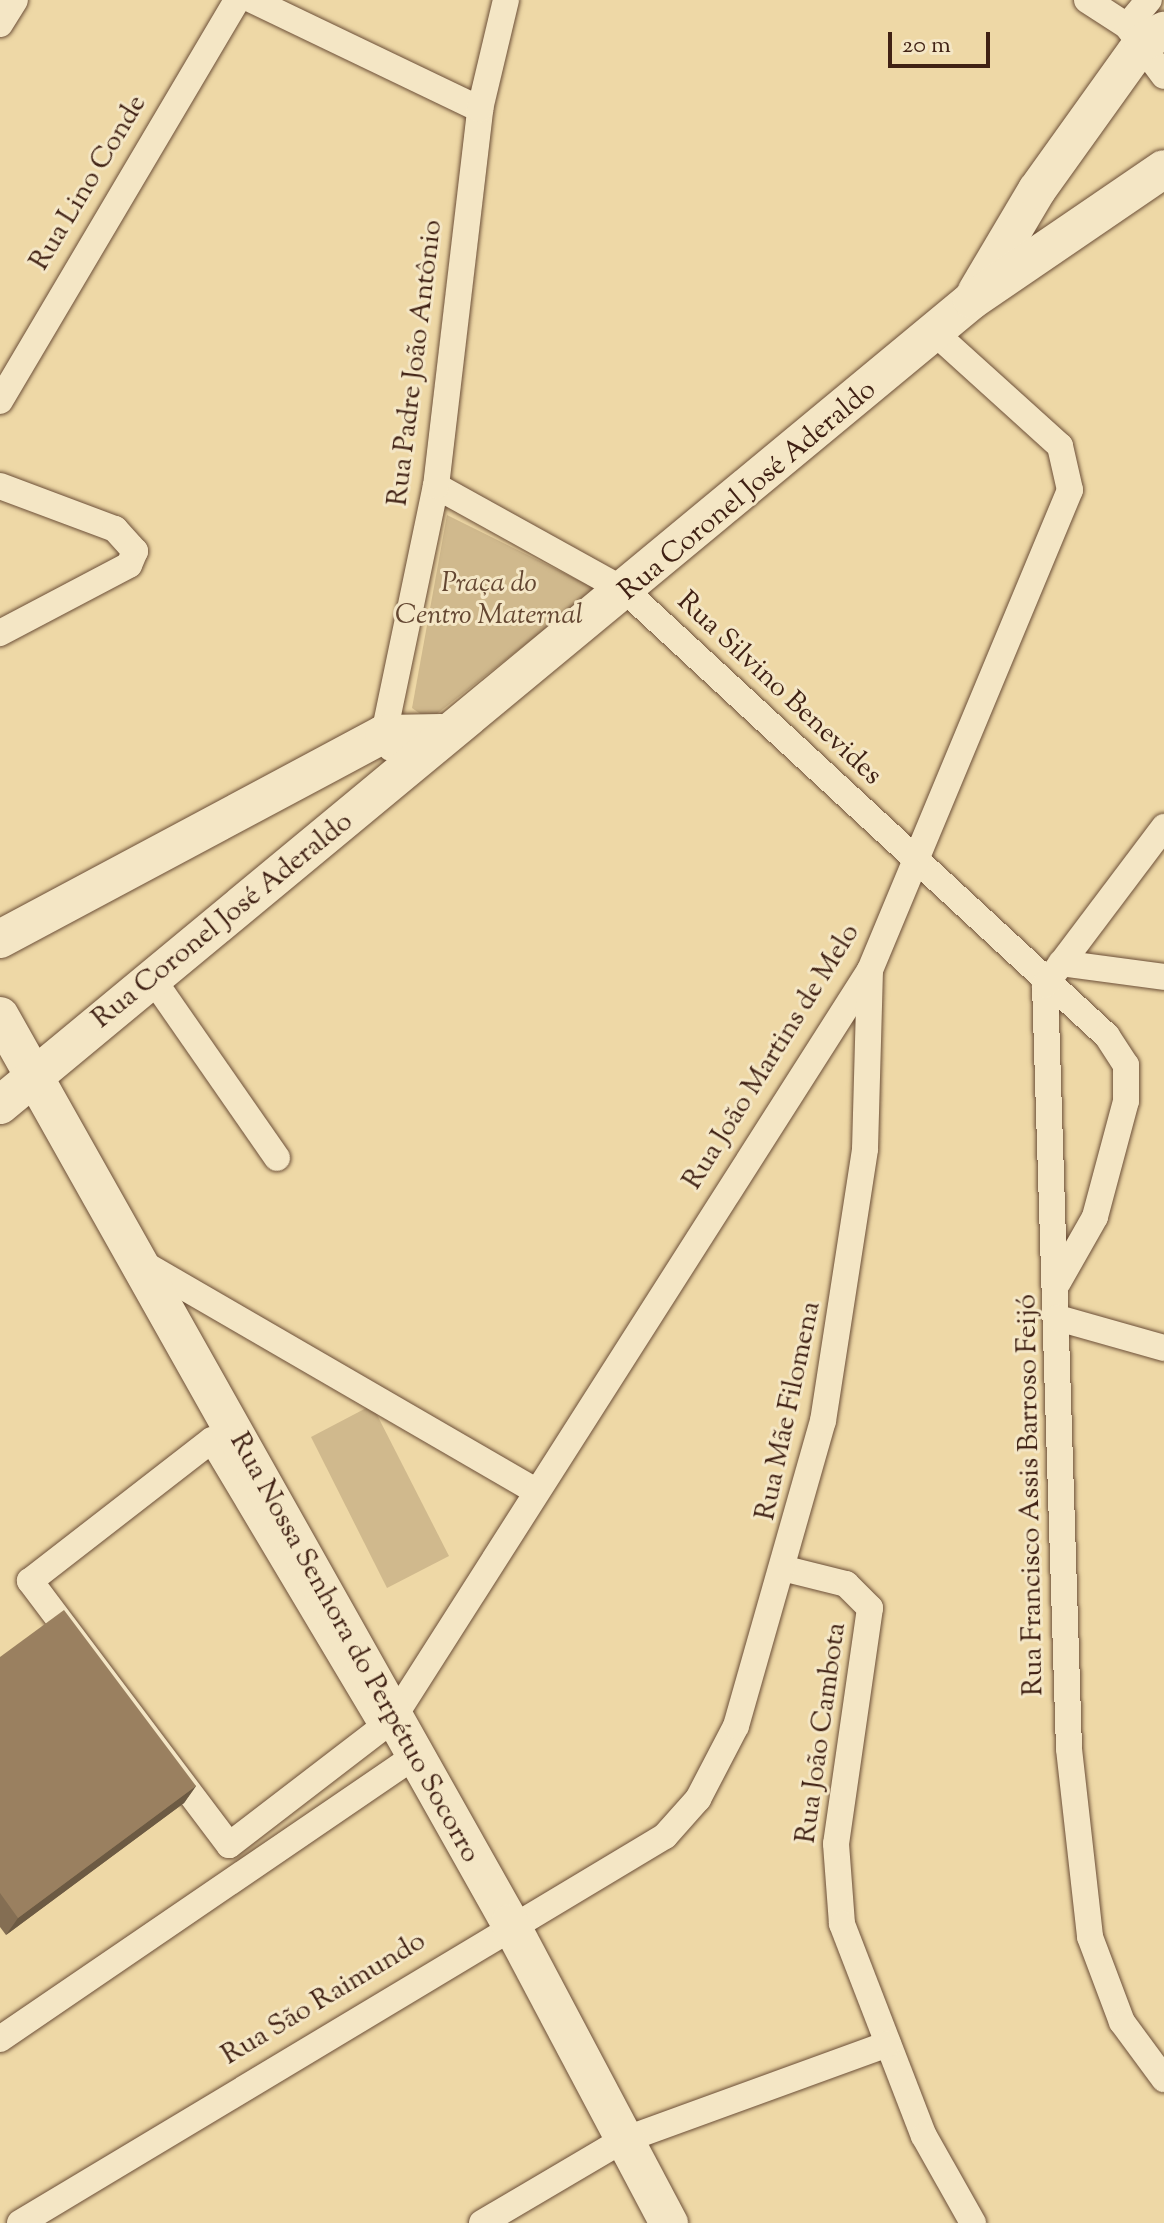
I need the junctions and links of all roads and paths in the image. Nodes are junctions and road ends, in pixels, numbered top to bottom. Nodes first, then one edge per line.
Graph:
1 (15, 0) edge
2 (237, 0) edge
3 (252, 0) edge
4 (506, 0) edge
5 (1087, 0) edge
6 (1149, 0) edge
7 (0, 24) edge
8 (1145, 33) edge
9 (1164, 76) edge
10 (480, 109) junction
11 (1164, 169) edge
12 (972, 300) junction
13 (937, 335) junction
14 (0, 401) edge
15 (0, 486) edge
16 (436, 486) junction
17 (627, 592) junction
18 (0, 633) edge
19 (441, 733) junction
20 (384, 734) junction
21 (404, 773) junction
22 (1164, 827) edge
23 (920, 863) junction
24 (0, 939) edge
25 (1061, 963) junction
26 (870, 970) junction
27 (1162, 975) edge
28 (152, 978) junction
29 (1045, 985) junction
30 (0, 1016) edge
31 (34, 1075) junction
32 (0, 1105) edge
33 (277, 1158) dead end
34 (1095, 1217) junction
35 (1056, 1225) junction
36 (136, 1259) junction
37 (1058, 1282) junction
38 (1058, 1318) junction
39 (1164, 1348) edge
40 (535, 1491) junction
41 (786, 1569) junction
42 (30, 1581) joint
43 (392, 1720) junction
44 (412, 1758) junction
45 (665, 1836) joint
46 (510, 1923) junction
47 (0, 2039) edge
48 (888, 2044) junction
49 (1164, 2079) edge
50 (621, 2141) junction
51 (20, 2223) edge
52 (482, 2223) edge
53 (669, 2223) edge
54 (973, 2223) edge

1 - 7 street
2 - 14 street, Rua Lino Conde
3 - 10 street
4 - 10 street, Rua Padre João Antônio
5 - 8 street
6 - 8 street
8 - 9 street
8 - 12 main road, Rua Coronel José Aderaldo
10 - 16 street, Rua Padre João Antônio
11 - 12 main road, Rua Coronel José Aderaldo
12 - 13 main road, Rua Coronel José Aderaldo
13 - 17 main road, Rua Coronel José Aderaldo
13 - 23 street, Rua João Martins de Melo
15 - 18 street
16 - 17 street, Rua Silvino Benevides
16 - 20 street, Rua Padre João Antônio
17 - 19 main road, Rua Coronel José Aderaldo
17 - 23 street, Rua Silvino Benevides
19 - 20 main road
19 - 21 main road, Rua Coronel José Aderaldo
20 - 21 street
20 - 24 main road
21 - 28 main road, Rua Coronel José Aderaldo
22 - 25 street
23 - 26 street, Rua João Martins de Melo
23 - 29 street, Rua Silvino Benevides
25 - 27 street
25 - 29 street
26 - 40 street, Rua João Martins de Melo
26 - 41 street, Rua Mãe Filomena
28 - 31 main road, Rua Coronel José Aderaldo
28 - 33 street
29 - 34 street, Rua Silvino Benevides
29 - 35 street, Rua Francisco Assis Barroso Feijó
30 - 31 main road, Rua Nossa Senhora do Perpétuo Socorro
31 - 32 main road, Rua Coronel José Aderaldo
31 - 36 main road, Rua Nossa Senhora do Perpétuo Socorro
34 - 35 street
34 - 37 street, Rua Silvino Benevides
35 - 37 street, Rua Francisco Assis Barroso Feijó
36 - 40 street
36 - 43 main road, Rua Nossa Senhora do Perpétuo Socorro
37 - 38 street, Rua Francisco Assis Barroso Feijó
38 - 39 street
38 - 49 street, Rua Francisco Assis Barroso Feijó
40 - 43 street, Rua João Martins de Melo
41 - 45 street, Rua Mãe Filomena
41 - 48 street, Rua João Cambota
42 - 42 street
43 - 44 main road, Rua Nossa Senhora do Perpétuo Socorro
44 - 46 main road, Rua Nossa Senhora do Perpétuo Socorro
44 - 47 street
45 - 46 street, Rua São Raimundo
46 - 50 main road, Rua Nossa Senhora do Perpétuo Socorro
46 - 51 street, Rua São Raimundo
48 - 50 street
48 - 54 street, Rua João Cambota
50 - 52 street
50 - 53 main road, Rua Nossa Senhora do Perpétuo Socorro

